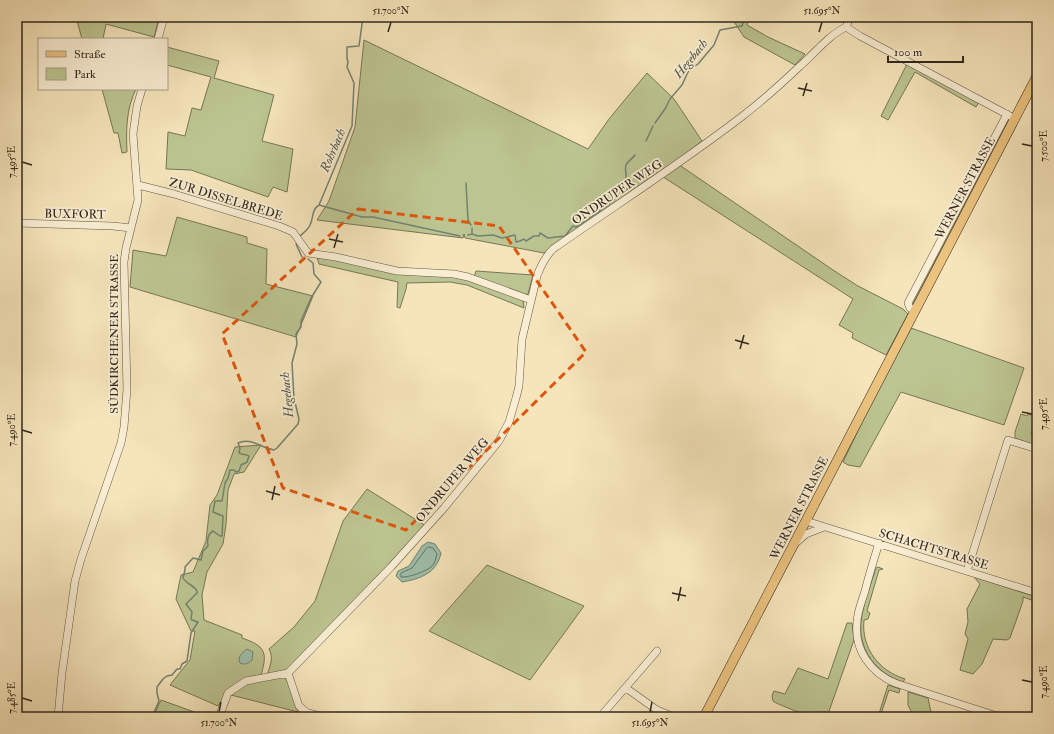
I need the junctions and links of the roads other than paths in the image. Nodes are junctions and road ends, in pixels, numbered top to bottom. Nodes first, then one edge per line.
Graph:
1 (164, 17) edge
2 (850, 17) edge
3 (846, 27) junction
4 (158, 38) edge
5 (1037, 76) edge
6 (142, 90) edge
7 (1011, 116) junction
8 (138, 185) junction
9 (17, 223) edge
10 (131, 228) junction
11 (531, 300) junction
12 (1037, 449) edge
13 (806, 521) junction
14 (824, 527) junction
15 (879, 543) junction
16 (794, 545) junction
17 (967, 571) junction
18 (1037, 594) edge
19 (657, 651) dead end
20 (288, 673) junction
21 (626, 688) junction
22 (58, 717) edge
23 (219, 717) edge
24 (324, 717) edge
25 (600, 717) edge
26 (674, 717) edge
27 (696, 717) edge
28 (700, 717) edge
29 (704, 717) edge
30 (1000, 717) edge

1 - 4 street
2 - 3 street
3 - 7 street
3 - 11 street, ONDRUPER WEG
5 - 7 main road, WERNER STRASSE
6 - 8 street, SÜDKIRCHENER STRASSE
7 - 13 main road, WERNER STRASSE
8 - 10 street, SÜDKIRCHENER STRASSE
8 - 11 street, ZUR DISSELBREDE
9 - 10 street, BUXFORT
10 - 22 street, SÜDKIRCHENER STRASSE
11 - 20 street, ONDRUPER WEG
12 - 17 street
13 - 14 street, SCHACHTSTRASSE
13 - 16 main road, WERNER STRASSE
14 - 15 street, SCHACHTSTRASSE
14 - 16 street
15 - 17 street, SCHACHTSTRASSE
15 - 30 street
16 - 29 main road, WERNER STRASSE
17 - 18 street, SCHACHTSTRASSE
19 - 21 street
20 - 23 street
20 - 24 street
21 - 25 street
21 - 26 street
27 - 28 main road

